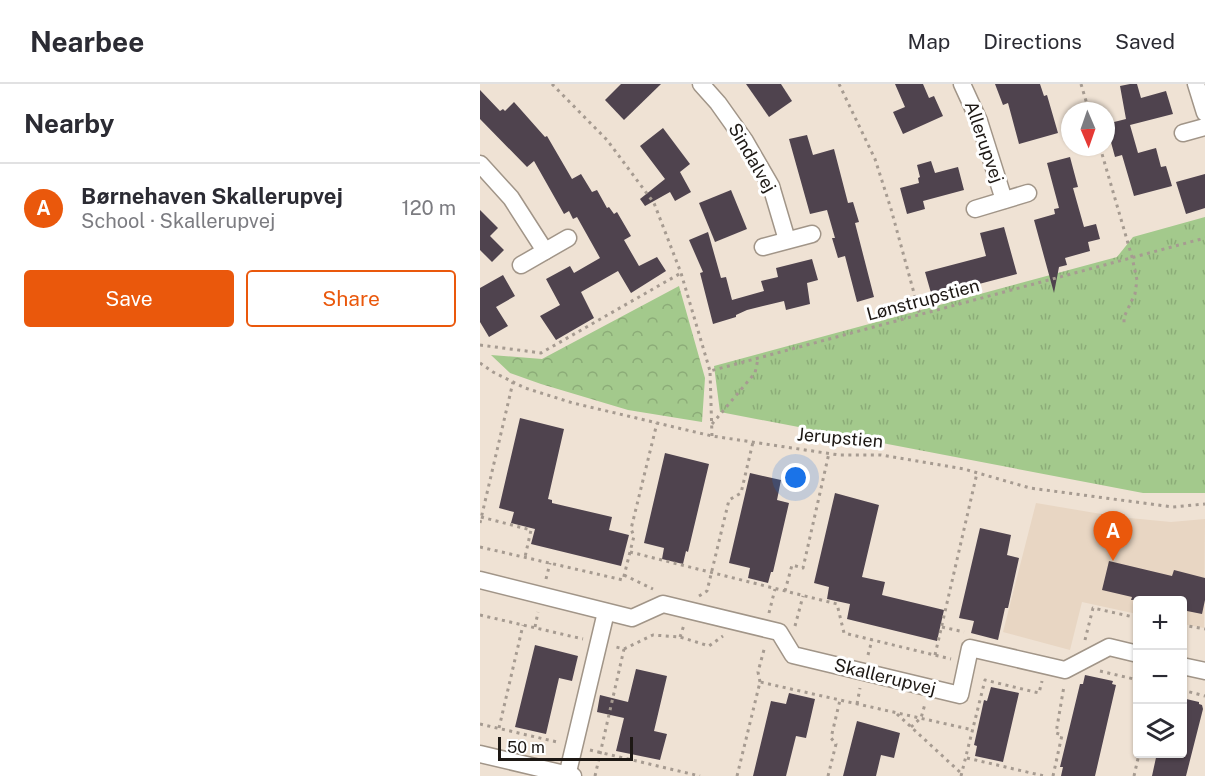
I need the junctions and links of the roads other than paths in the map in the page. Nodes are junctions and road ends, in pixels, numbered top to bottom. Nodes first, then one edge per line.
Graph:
1 (701, 84) edge
2 (962, 84) edge
3 (1196, 84) edge
4 (1205, 113) edge
5 (1205, 127) edge
6 (1183, 133) dead end
7 (480, 164) edge
8 (1028, 193) dead end
9 (1004, 200) junction
10 (975, 209) dead end
11 (812, 234) dead end
12 (568, 238) dead end
13 (787, 240) junction
14 (763, 247) dead end
15 (545, 251) junction
16 (521, 265) dead end
17 (480, 580) edge
18 (606, 612) junction
19 (1133, 653) edge
20 (1187, 667) edge
21 (1205, 671) edge
22 (480, 754) edge
23 (569, 775) edge

1 - 13 street, Sindalvej
2 - 9 street, Allerupvej
3 - 4 street
5 - 6 street
7 - 15 street
8 - 9 street, Allerupvej
9 - 10 street, Allerupvej
11 - 13 street
12 - 15 street
13 - 14 street
15 - 16 street
17 - 18 street, Skallerupvej
18 - 19 street, Skallerupvej
18 - 23 street
20 - 21 street
22 - 23 street

